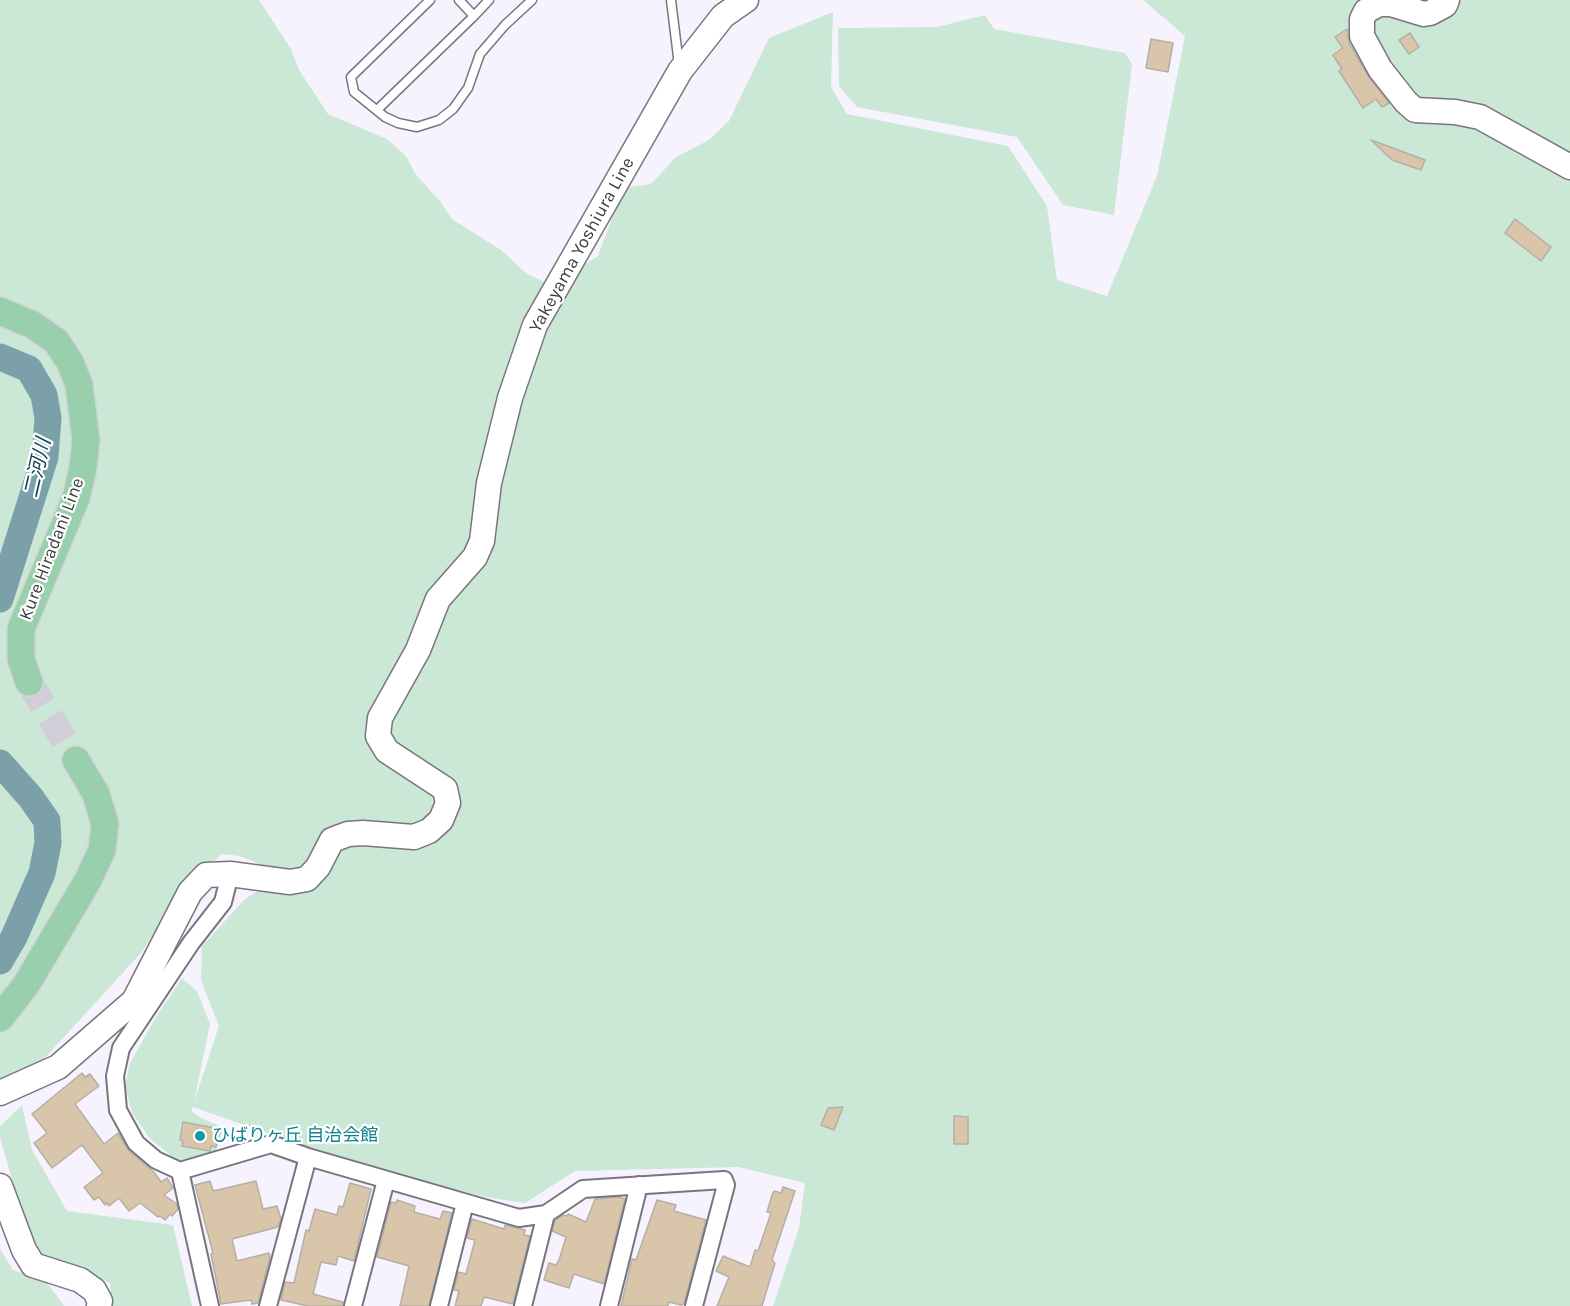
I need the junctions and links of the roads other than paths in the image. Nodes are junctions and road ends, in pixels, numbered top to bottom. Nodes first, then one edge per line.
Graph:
1 (430, 0) edge
2 (459, 0) edge
3 (489, 0) edge
4 (532, 0) edge
5 (671, 0) edge
6 (746, 0) edge
7 (1447, 0) edge
8 (474, 16) junction
9 (680, 71) junction
10 (377, 110) junction
11 (1570, 167) edge
12 (0, 311) edge
13 (29, 682) tunnel mouth
14 (76, 760) tunnel mouth
15 (230, 874) junction
16 (0, 1018) edge
17 (0, 1093) edge
18 (308, 1158) junction
19 (180, 1172) junction
20 (386, 1180) junction
21 (639, 1185) junction
22 (0, 1186) edge
23 (465, 1203) junction
24 (546, 1214) junction
25 (99, 1306) edge
26 (210, 1306) edge
27 (268, 1306) edge
28 (353, 1306) edge
29 (439, 1306) edge
30 (523, 1306) edge
31 (609, 1306) edge
32 (694, 1306) edge

1 - 10 lane
2 - 8 lane
3 - 8 lane
4 - 10 lane
5 - 9 lane
6 - 9 main road, Yakeyama Yoshiura Line
7 - 11 main road
8 - 10 lane
9 - 15 main road, Yakeyama Yoshiura Line
12 - 13 main road, Kure Hiradani Line
14 - 16 main road
15 - 17 main road, Yakeyama Yoshiura Line
15 - 19 street
18 - 19 street
18 - 20 street
18 - 27 street
19 - 26 street
20 - 23 street
20 - 28 street
21 - 24 street
21 - 31 street
21 - 32 street
22 - 25 main road
23 - 24 street
23 - 29 street
24 - 30 street

